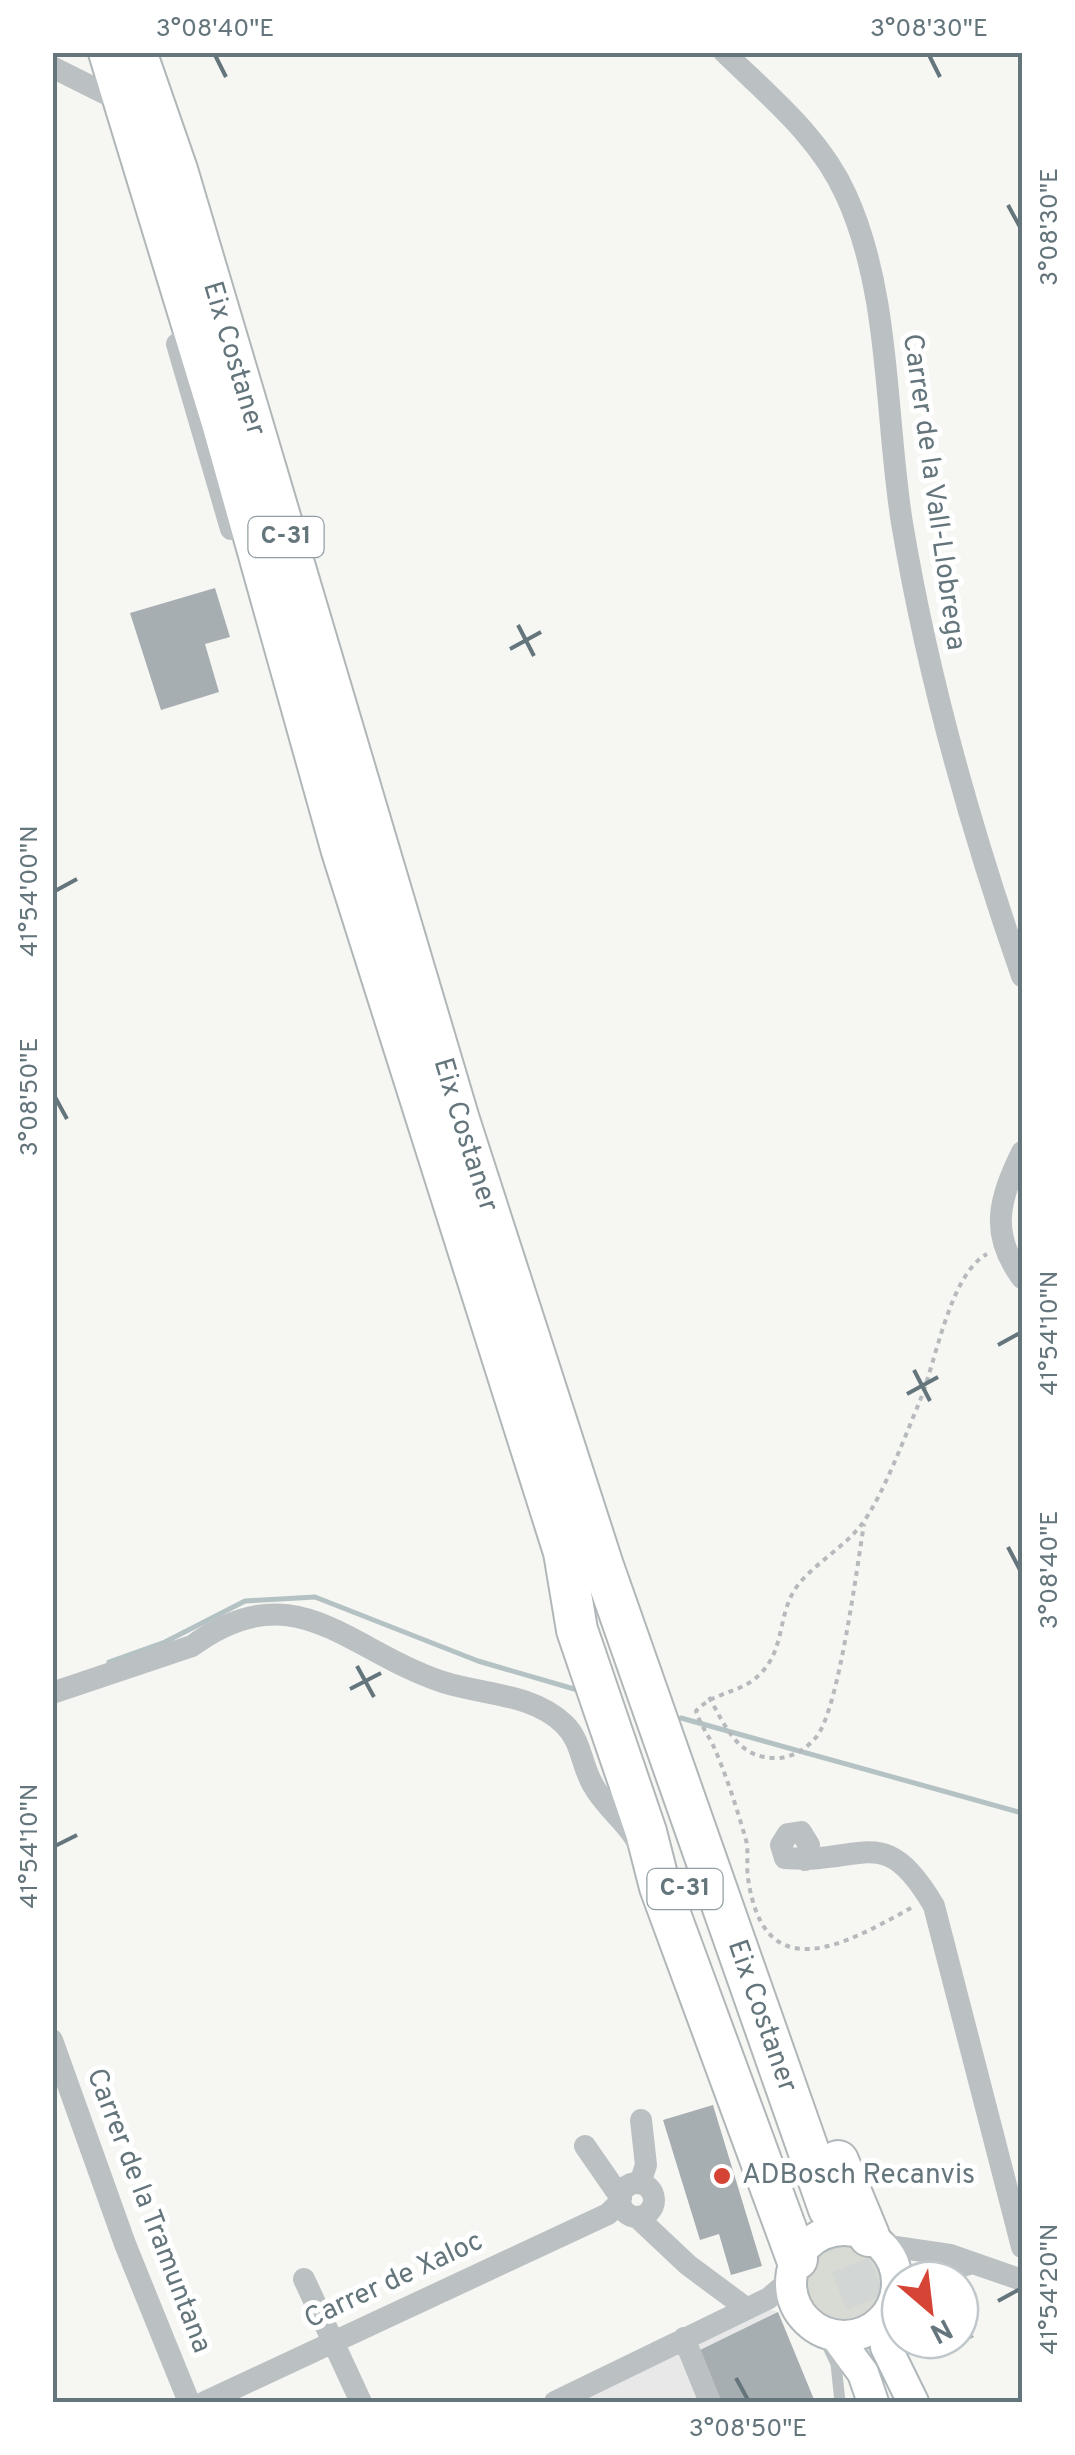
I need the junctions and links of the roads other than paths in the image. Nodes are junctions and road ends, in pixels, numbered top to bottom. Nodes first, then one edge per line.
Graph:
1 (91, 52) edge
2 (108, 52) edge
3 (136, 52) edge
4 (156, 52) edge
5 (724, 52) edge
6 (54, 65) edge
7 (104, 93) junction
8 (280, 696) joint
9 (342, 851) junction
10 (1022, 976) edge
11 (430, 1024) junction
12 (1022, 1152) edge
13 (1022, 1278) edge
14 (564, 1552) junction
15 (603, 1566) junction
16 (52, 1693) edge
17 (805, 1860) dead end
18 (660, 1887) junction
19 (52, 2040) edge
20 (641, 2120) dead end
21 (584, 2146) dead end
22 (627, 2200) junction
23 (875, 2240) junction
24 (1022, 2247) edge
25 (888, 2260) edge
26 (965, 2260) edge
27 (798, 2262) junction
28 (980, 2265) edge
29 (1021, 2276) edge
30 (304, 2279) dead end
31 (746, 2308) junction
32 (880, 2318) edge
33 (828, 2333) junction
34 (684, 2338) junction
35 (332, 2344) junction
36 (892, 2360) tunnel mouth
37 (589, 2395) edge
38 (189, 2402) edge
39 (205, 2402) edge
40 (361, 2402) edge
41 (555, 2402) edge
42 (710, 2402) edge
43 (840, 2402) edge
44 (873, 2402) edge
45 (913, 2402) edge

1 - 7 street
2 - 9 highway, C-31
3 - 11 highway, Eix Costaner / C-31
4 - 11 highway
5 - 10 street, Carrer de la Vall-Llobrega
6 - 7 street
7 - 8 street
8 - 9 highway
9 - 14 highway, C-31
11 - 15 highway, Eix Costaner / C-31
12 - 13 street
14 - 18 highway
14 - 27 highway, Eix Costaner / C-31
15 - 23 highway
15 - 27 highway, Eix Costaner / C-31
16 - 18 street
17 - 24 street
18 - 27 highway
19 - 38 street, Carrer de la Tramuntana
20 - 22 street
21 - 22 street
22 - 31 street
22 - 35 street, Carrer de Xaloc
23 - 25 main road
23 - 26 street
23 - 27 main road
27 - 31 street
27 - 33 main road
28 - 29 street
30 - 35 street
31 - 34 street
32 - 33 main road
33 - 43 lane
33 - 44 main road
34 - 37 street
34 - 42 street
35 - 39 street, Carrer de Xaloc
35 - 40 street
36 - 45 main road
37 - 41 street

